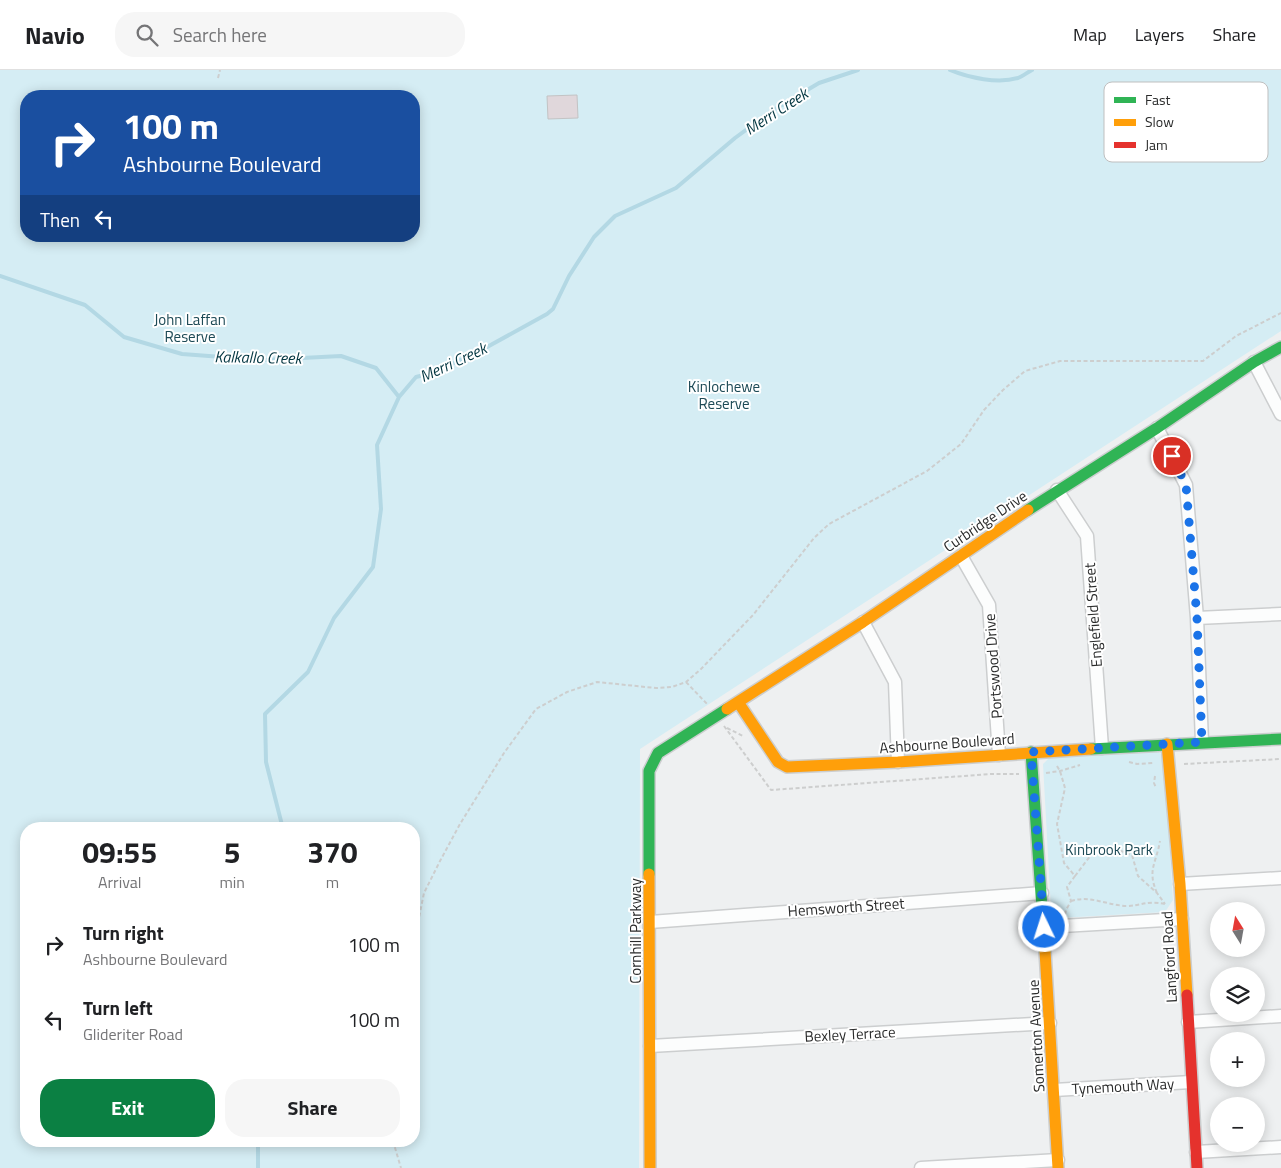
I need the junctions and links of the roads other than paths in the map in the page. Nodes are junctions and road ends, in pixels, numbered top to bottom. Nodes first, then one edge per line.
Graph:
1 (1281, 346) edge
2 (1254, 362) junction
3 (1281, 414) edge
4 (1157, 428) junction
5 (1057, 490) junction
6 (961, 556) junction
7 (1281, 614) edge
8 (1197, 618) junction
9 (863, 622) junction
10 (738, 702) junction
11 (711, 719) joint
12 (1281, 739) edge
13 (1202, 742) junction
14 (1167, 744) junction
15 (1102, 748) junction
16 (1031, 752) junction
17 (999, 755) junction
18 (898, 762) junction
19 (1281, 878) edge
20 (1180, 884) junction
21 (1042, 892) junction
22 (1182, 919) junction
23 (650, 922) junction
24 (1044, 927) junction
25 (1281, 1016) edge
26 (1188, 1022) junction
27 (1050, 1023) junction
28 (650, 1046) junction
29 (1191, 1082) junction
30 (1054, 1090) junction
31 (1281, 1147) edge
32 (1196, 1152) junction
33 (1058, 1164) edge
34 (650, 1168) edge
35 (921, 1168) edge
36 (1197, 1168) edge

1 - 2 street, Curbridge Drive
2 - 3 street
2 - 4 street, Curbridge Drive
4 - 5 street, Curbridge Drive
4 - 8 street
5 - 6 street, Curbridge Drive
5 - 15 street, Englefield Street
6 - 9 street, Curbridge Drive
6 - 17 street, Portswood Drive
7 - 8 street
8 - 13 street
9 - 10 street, Curbridge Drive
9 - 18 street
10 - 11 street, Curbridge Drive
10 - 18 street, Ashbourne Boulevard
11 - 23 street, Cornhill Parkway
12 - 13 street, Ashbourne Boulevard
13 - 14 street, Ashbourne Boulevard
14 - 15 street, Ashbourne Boulevard
14 - 20 street, Langford Road
15 - 16 street, Ashbourne Boulevard
16 - 17 street, Ashbourne Boulevard
16 - 21 street, Somerton Avenue
17 - 18 street, Ashbourne Boulevard
19 - 20 street
20 - 22 street, Langford Road
21 - 23 street, Hemsworth Street
21 - 24 street, Somerton Avenue
22 - 24 street
22 - 26 street, Langford Road
23 - 28 street, Cornhill Parkway
24 - 27 street, Somerton Avenue
25 - 26 street
26 - 29 street, Langford Road
27 - 28 street, Bexley Terrace
27 - 30 street, Somerton Avenue
28 - 34 street, Cornhill Parkway
29 - 30 street, Tynemouth Way
29 - 32 street, Langford Road
30 - 33 street, Somerton Avenue
31 - 32 street
32 - 36 street, Langford Road
33 - 35 street

